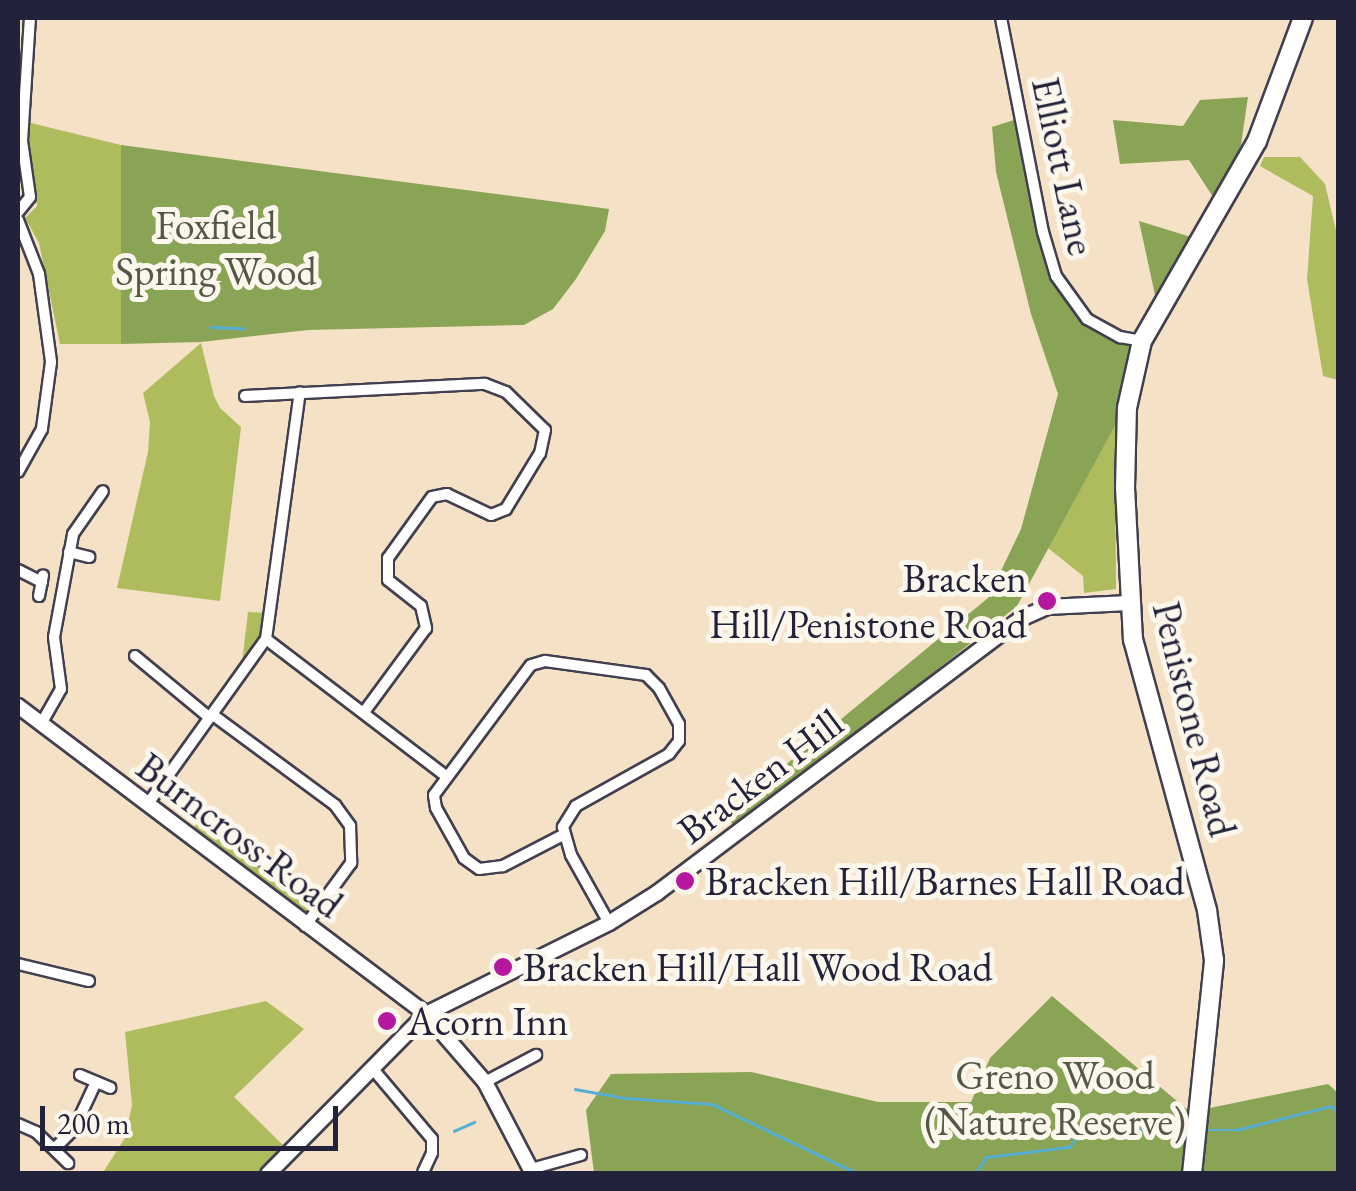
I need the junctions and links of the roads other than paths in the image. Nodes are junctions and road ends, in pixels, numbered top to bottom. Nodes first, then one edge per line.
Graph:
1 (30, 18) edge
2 (1001, 18) edge
3 (1303, 18) edge
4 (20, 135) edge
5 (18, 216) edge
6 (1142, 341) junction
7 (300, 392) junction
8 (246, 396) dead end
9 (18, 472) edge
10 (103, 490) dead end
11 (69, 552) junction
12 (88, 556) dead end
13 (18, 570) edge
14 (39, 596) dead end
15 (1129, 602) junction
16 (266, 638) junction
17 (135, 656) dead end
18 (18, 706) edge
19 (364, 712) junction
20 (212, 716) junction
21 (42, 724) junction
22 (446, 776) junction
23 (147, 804) junction
24 (212, 820) dead end
25 (563, 835) junction
26 (319, 906) junction
27 (609, 923) junction
28 (305, 926) junction
29 (18, 964) edge
30 (88, 981) dead end
31 (426, 1014) junction
32 (536, 1055) dead end
33 (372, 1068) junction
34 (80, 1076) dead end
35 (96, 1082) junction
36 (485, 1082) junction
37 (110, 1088) dead end
38 (18, 1124) edge
39 (55, 1148) junction
40 (581, 1156) dead end
41 (68, 1163) dead end
42 (532, 1171) edge
43 (423, 1172) edge
44 (268, 1174) edge
45 (1192, 1174) edge

1 - 4 street
2 - 6 street, Elliott Lane
3 - 6 highway, Penistone Road
4 - 5 street
5 - 9 street
6 - 15 highway, Penistone Road
7 - 8 street
7 - 16 street
7 - 19 street
10 - 11 street
11 - 12 street
11 - 21 street
13 - 14 street
15 - 27 street, Bracken Hill
15 - 45 highway, Penistone Road
16 - 19 street
16 - 20 street
17 - 20 street
18 - 21 street, Burncross Road
19 - 22 street
20 - 23 street
20 - 26 street
21 - 23 street, Burncross Road
22 - 25 street
22 - 25 street
23 - 28 street, Burncross Road
24 - 26 street
25 - 27 street
26 - 28 street
27 - 31 street, Bracken Hill
28 - 31 street, Burncross Road
29 - 30 street
31 - 33 street, Bracken Hill
31 - 36 street, Burncross Road
32 - 36 street
33 - 43 street
33 - 44 street, Bracken Hill
34 - 35 street
35 - 37 street
35 - 39 street
36 - 42 street, Burncross Road
38 - 39 street
39 - 41 street
40 - 42 street

